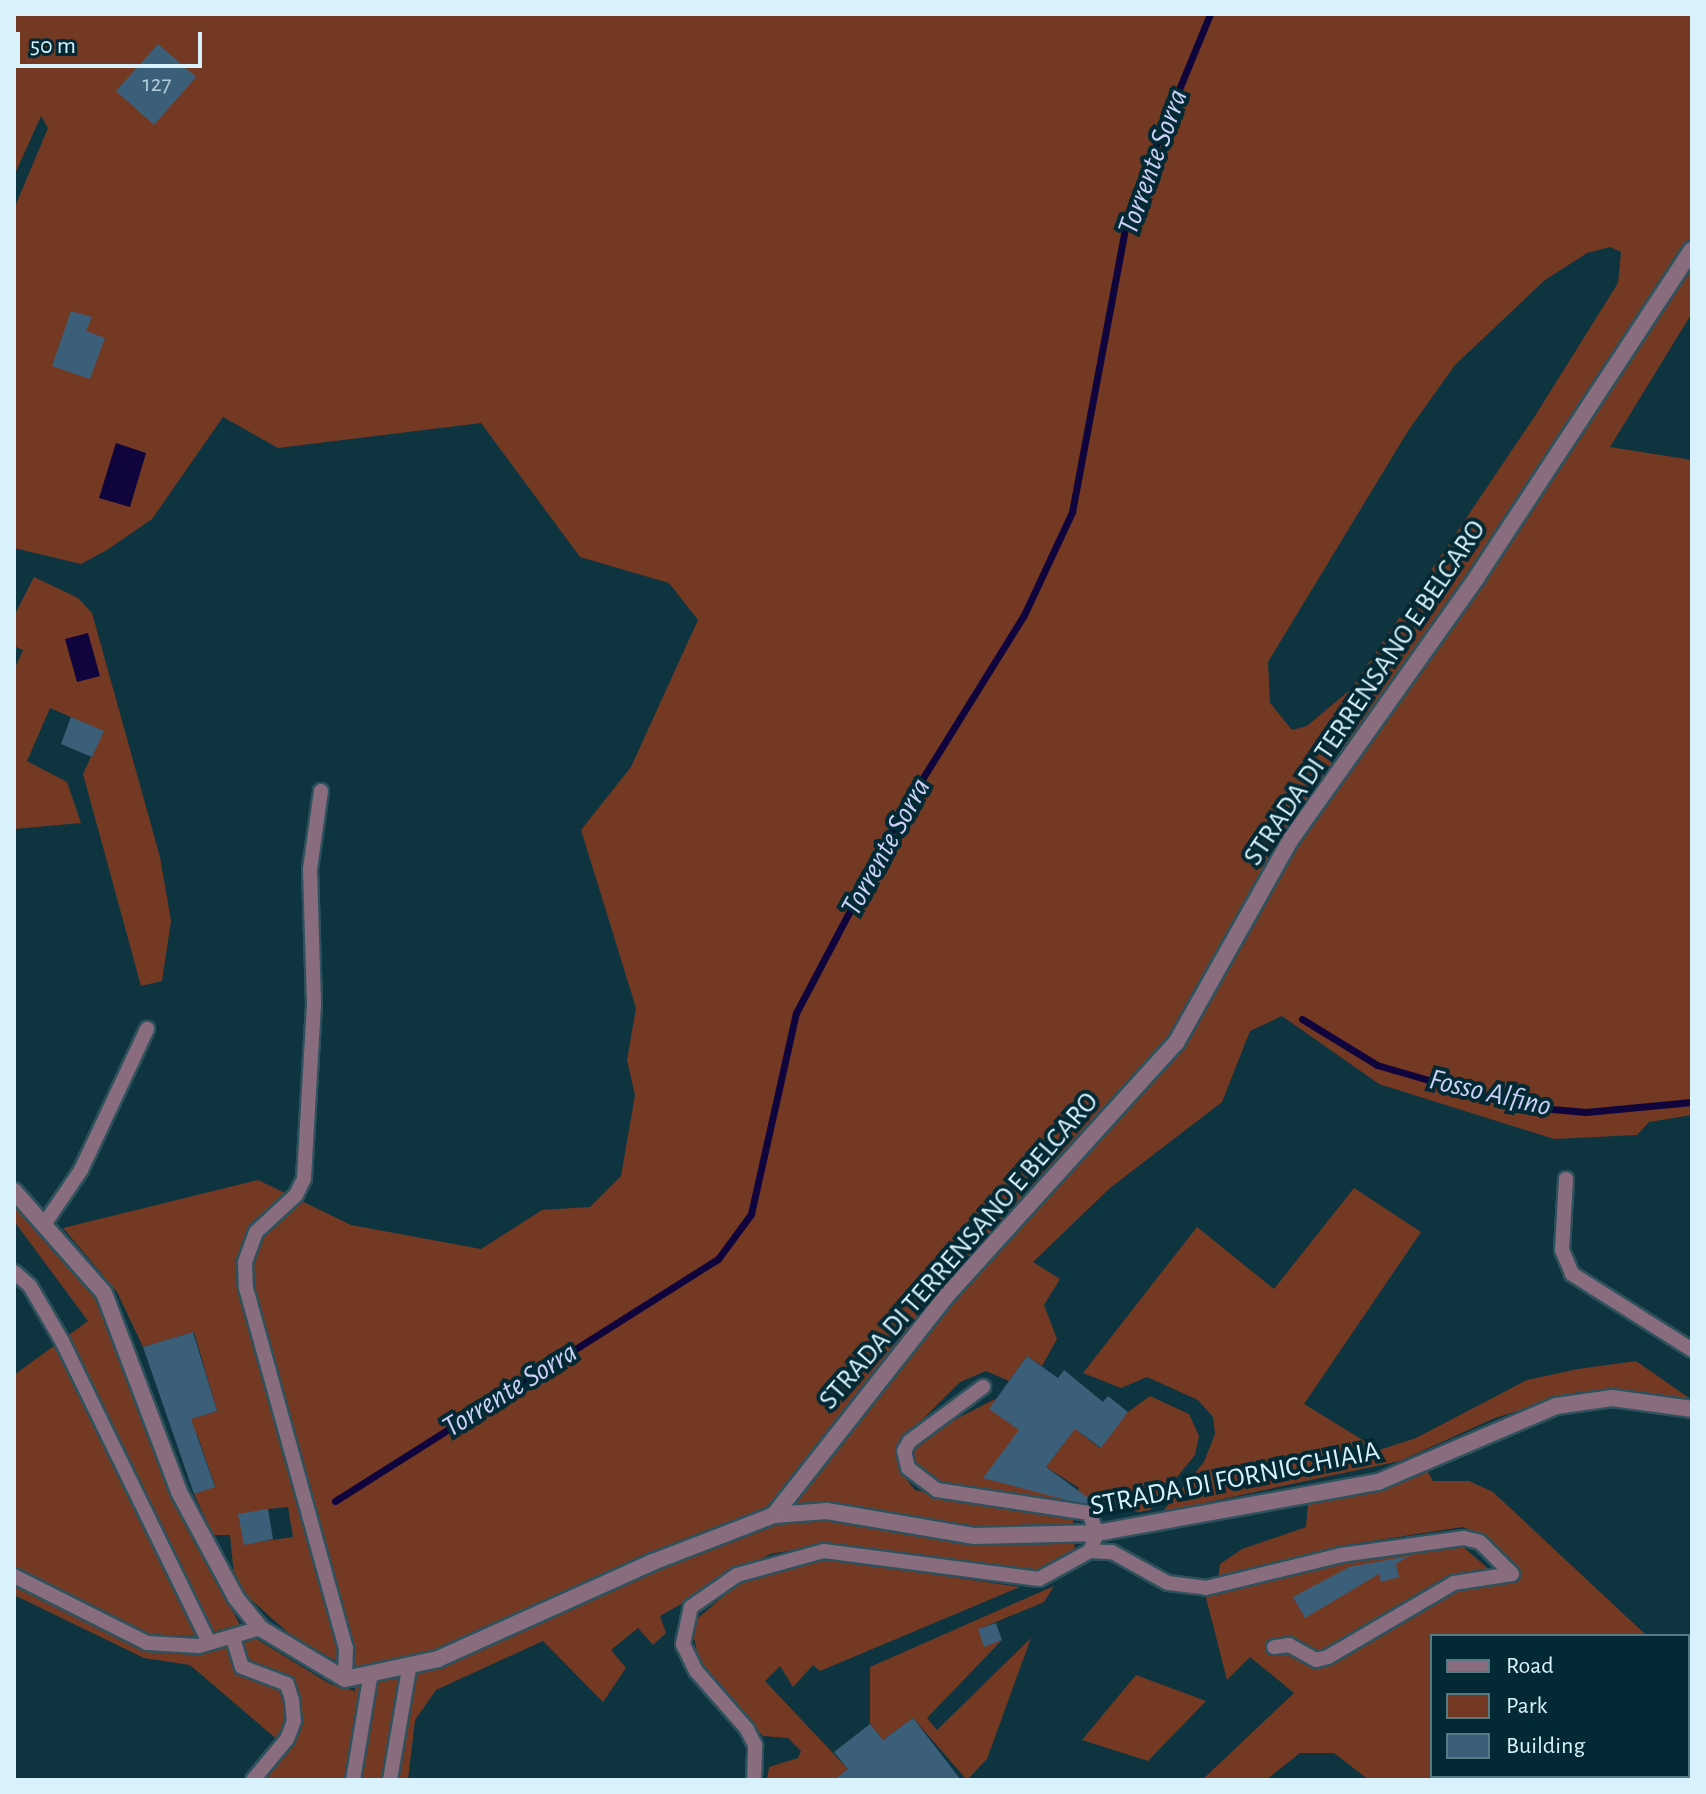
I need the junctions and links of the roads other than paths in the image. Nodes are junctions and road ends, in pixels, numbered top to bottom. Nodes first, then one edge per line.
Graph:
1 (1692, 250) edge
2 (321, 791) dead end
3 (147, 1029) dead end
4 (1566, 1179) dead end
5 (14, 1191) edge
6 (45, 1223) junction
7 (14, 1272) edge
8 (1692, 1350) edge
9 (983, 1387) dead end
10 (1692, 1409) edge
11 (774, 1515) junction
12 (1097, 1533) junction
13 (1090, 1551) junction
14 (14, 1576) edge
15 (260, 1628) junction
16 (233, 1638) junction
17 (209, 1643) junction
18 (1274, 1647) dead end
19 (409, 1669) junction
20 (370, 1678) junction
21 (345, 1679) junction
22 (253, 1780) edge
23 (353, 1780) edge
24 (390, 1780) edge
25 (754, 1780) edge

1 - 11 street, STRADA DI TERRENSANO E BELCARO
2 - 21 lane
3 - 6 lane
4 - 8 lane
5 - 6 street
6 - 15 street
7 - 17 lane
9 - 12 lane
10 - 12 street, STRADA DI FORNICCHIAIA
11 - 12 street, STRADA DI FORNICCHIAIA
11 - 19 street, STRADA DI TERRENSANO E BELCARO
12 - 13 lane
13 - 18 lane
13 - 25 lane
14 - 17 lane
15 - 16 lane
15 - 21 street
16 - 17 lane
16 - 22 lane
19 - 20 street, STRADA DI TERRENSANO E BELCARO
19 - 24 lane
20 - 21 street, STRADA DI TERRENSANO E BELCARO
20 - 23 lane

